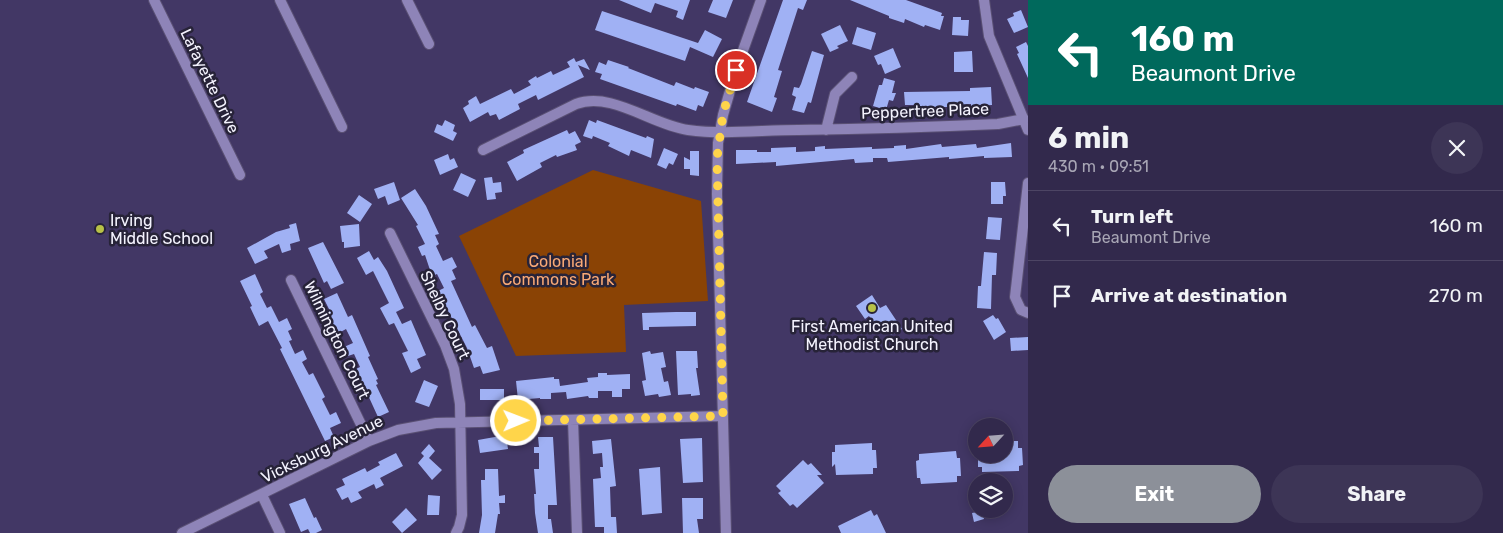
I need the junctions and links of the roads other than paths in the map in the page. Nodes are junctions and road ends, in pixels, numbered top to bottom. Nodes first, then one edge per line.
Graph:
1 (154, 0) edge
2 (280, 0) edge
3 (407, 0) edge
4 (761, 0) edge
5 (984, 0) edge
6 (429, 44) dead end
7 (852, 77) dead end
8 (1024, 119) junction
9 (342, 127) dead end
10 (826, 130) junction
11 (1028, 130) edge
12 (720, 131) junction
13 (483, 150) dead end
14 (240, 175) dead end
15 (1028, 183) edge
16 (390, 233) dead end
17 (291, 280) dead end
18 (1028, 313) edge
19 (723, 416) junction
20 (574, 420) junction
21 (459, 423) junction
22 (369, 441) junction
23 (262, 495) junction
24 (182, 533) edge
25 (280, 533) edge
26 (456, 533) edge
27 (577, 533) edge
28 (726, 533) edge

1 - 14 street, Lafayette Drive
2 - 9 street
3 - 6 street
4 - 12 street
5 - 8 street
7 - 10 street
8 - 10 street, Peppertree Place
8 - 11 street
10 - 12 street, Peppertree Place
12 - 13 street, Peppertree Place
12 - 19 street
15 - 18 street
16 - 21 street, Shelby Court
17 - 22 street, Wilmington Court
19 - 20 street, Vicksburg Avenue
19 - 28 street
20 - 21 street, Vicksburg Avenue
20 - 27 street
21 - 22 street, Vicksburg Avenue
21 - 26 street, Shelby Court
22 - 23 street, Vicksburg Avenue
23 - 24 street, Vicksburg Avenue
23 - 25 street

